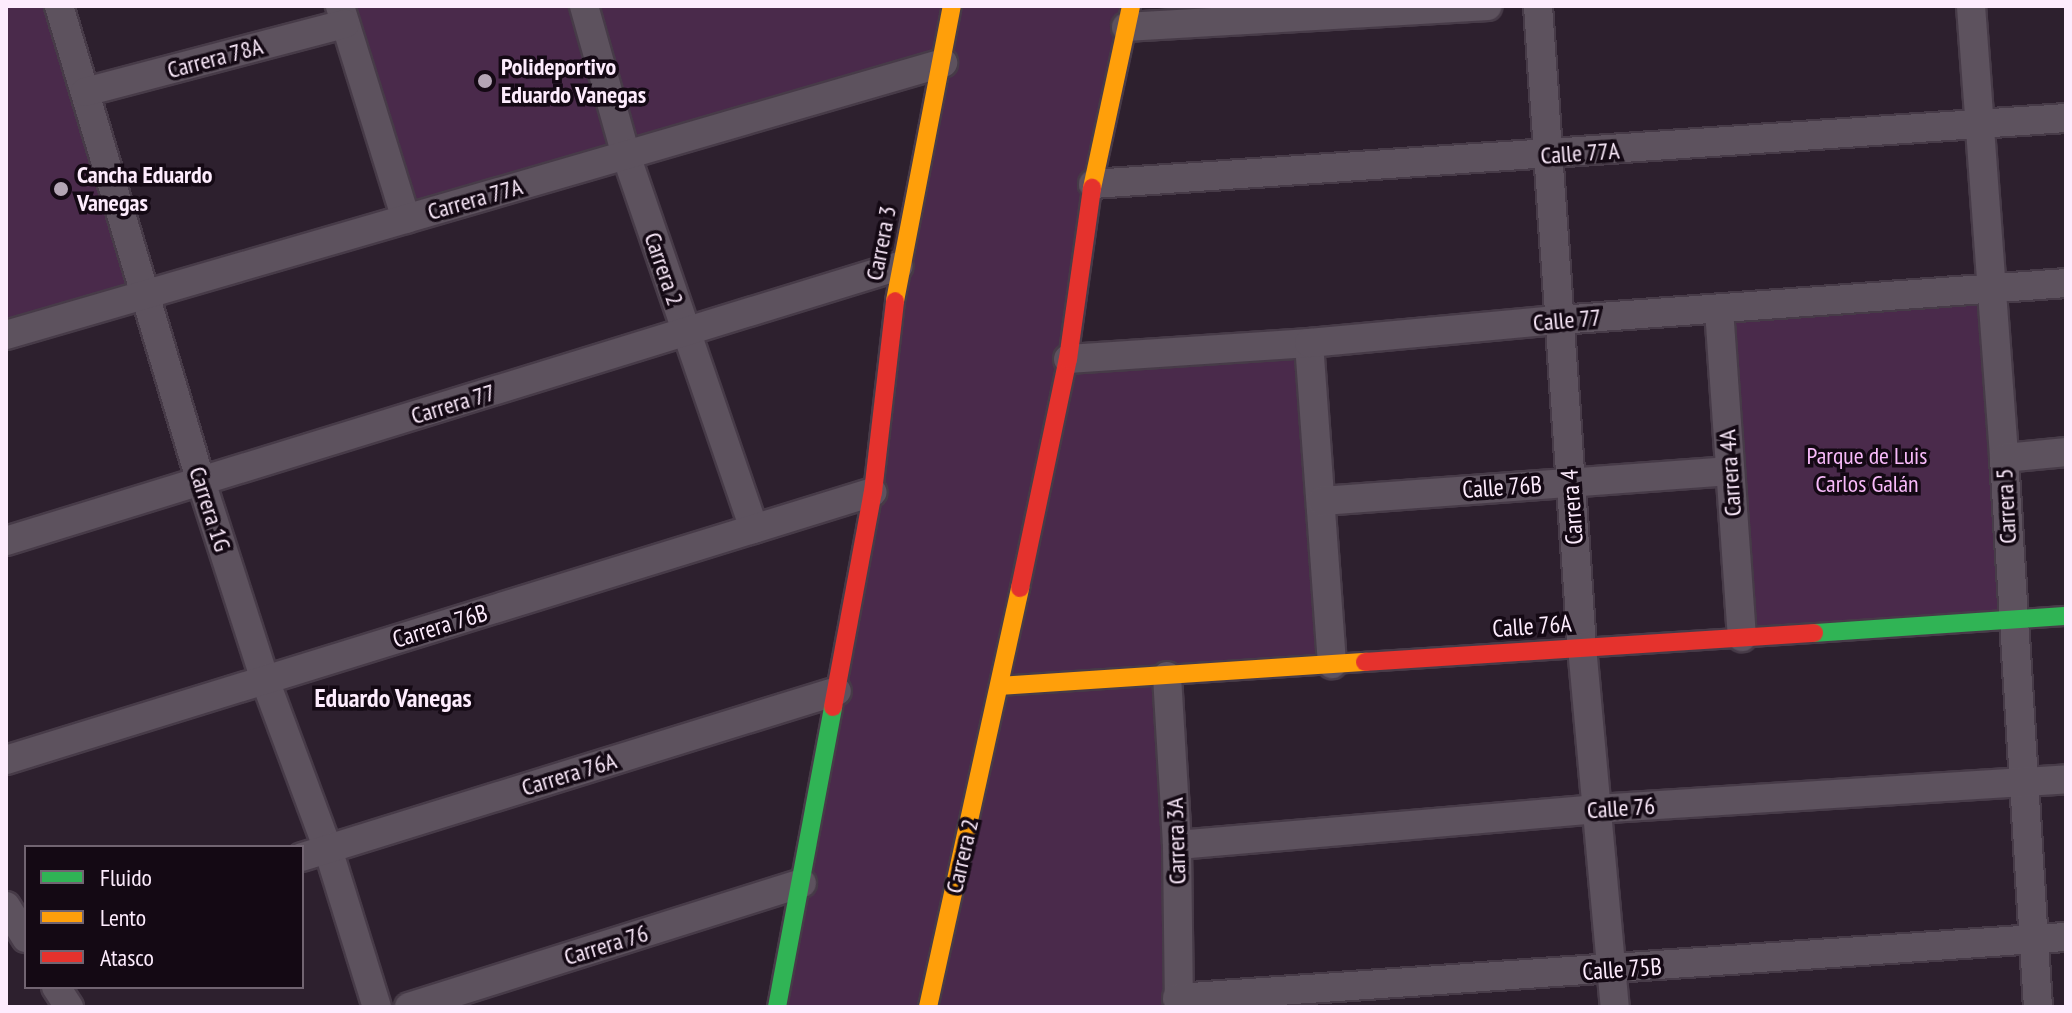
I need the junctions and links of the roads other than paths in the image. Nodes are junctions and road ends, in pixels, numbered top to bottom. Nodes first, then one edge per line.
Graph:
1 (59, 6) edge
2 (584, 6) edge
3 (952, 6) edge
4 (1487, 6) edge
5 (1538, 6) edge
6 (1971, 6) edge
7 (342, 15) edge
8 (1128, 17) edge
9 (943, 63) junction
10 (85, 92) junction
11 (2066, 118) edge
12 (1978, 125) junction
13 (626, 155) junction
14 (1548, 156) junction
15 (1093, 184) junction
16 (406, 219) junction
17 (899, 266) junction
18 (2066, 283) edge
19 (1992, 288) junction
20 (145, 295) junction
21 (1719, 309) junction
22 (1559, 320) junction
23 (686, 332) junction
24 (6, 335) edge
25 (1309, 343) junction
26 (1068, 359) junction
27 (2066, 452) edge
28 (2004, 458) junction
29 (1730, 471) junction
30 (201, 481) junction
31 (1571, 482) junction
32 (873, 492) junction
33 (1322, 501) junction
34 (754, 529) junction
35 (6, 541) edge
36 (2066, 616) edge
37 (2013, 620) junction
38 (1742, 637) junction
39 (1582, 647) junction
40 (1332, 664) junction
41 (1167, 676) junction
42 (265, 680) junction
43 (1000, 686) junction
44 (837, 691) junction
45 (6, 760) edge
46 (2066, 779) edge
47 (2022, 783) junction
48 (1595, 809) junction
49 (1177, 845) junction
50 (315, 853) edge
51 (802, 883) junction
52 (6, 906) edge
53 (24, 937) edge
54 (2066, 937) edge
55 (2036, 940) junction
56 (1614, 969) junction
57 (57, 989) edge
58 (1178, 1002) edge
59 (69, 1007) edge
60 (377, 1007) edge
61 (409, 1007) edge
62 (777, 1007) edge
63 (928, 1007) edge
64 (1615, 1007) edge
65 (2038, 1007) edge

1 - 10 street, Carrera 1G
2 - 13 street, Carrera 2
3 - 9 main road, Carrera 3
4 - 8 street
5 - 14 street, Carrera 4
6 - 12 street, Carrera 5
7 - 10 street, Carrera 78A
7 - 16 street
8 - 15 main road
9 - 13 street, Carrera 77A
9 - 17 main road, Carrera 3
10 - 20 street, Carrera 1G
11 - 12 street, Calle 77A
12 - 14 street, Calle 77A
12 - 19 street, Carrera 5
13 - 16 street, Carrera 77A
13 - 23 street, Carrera 2
14 - 15 street, Calle 77A
14 - 22 street, Carrera 4
15 - 26 main road
16 - 20 street, Carrera 77A
17 - 23 street, Carrera 77
17 - 32 main road, Carrera 3
18 - 19 street, Calle 77
19 - 21 street, Calle 77
19 - 28 street, Carrera 5
20 - 24 street, Carrera 77A
20 - 30 street, Carrera 1G
21 - 22 street, Calle 77
21 - 29 street, Carrera 4A
22 - 25 street, Calle 77
22 - 31 street, Carrera 4
23 - 30 street, Carrera 77
23 - 34 street, Carrera 2
25 - 26 street, Calle 77
25 - 33 street
26 - 43 main road, Carrera 2
27 - 28 street
28 - 37 street, Carrera 5
29 - 31 street, Calle 76B
29 - 38 street, Carrera 4A
30 - 35 street, Carrera 77
30 - 42 street, Carrera 1G
31 - 33 street, Calle 76B
31 - 39 street, Carrera 4
32 - 34 street, Carrera 76B
32 - 44 main road
33 - 40 street
34 - 42 street, Carrera 76B
36 - 37 main road, Calle 76A
37 - 38 main road, Calle 76A
37 - 47 street, Carrera 5
38 - 39 main road, Calle 76A
39 - 40 main road, Calle 76A
39 - 48 street, Carrera 4
40 - 41 main road, Calle 76A
41 - 43 main road, Calle 76A
41 - 49 street, Carrera 3A
42 - 45 street, Carrera 76B
42 - 50 street, Carrera 1G
43 - 63 main road, Carrera 2
44 - 50 street, Carrera 76A
44 - 51 main road
46 - 47 street, Calle 76
47 - 48 street, Calle 76
47 - 55 street, Carrera 5
48 - 49 street, Calle 76
48 - 56 street, Carrera 4
49 - 58 street, Carrera 3A
50 - 60 street, Carrera 1G
51 - 61 street, Carrera 76
51 - 62 main road
52 - 53 street
54 - 55 street, Calle 75B
55 - 56 street, Calle 75B
55 - 65 street, Carrera 5
56 - 58 street, Calle 75B
56 - 64 street, Carrera 4
57 - 59 street

